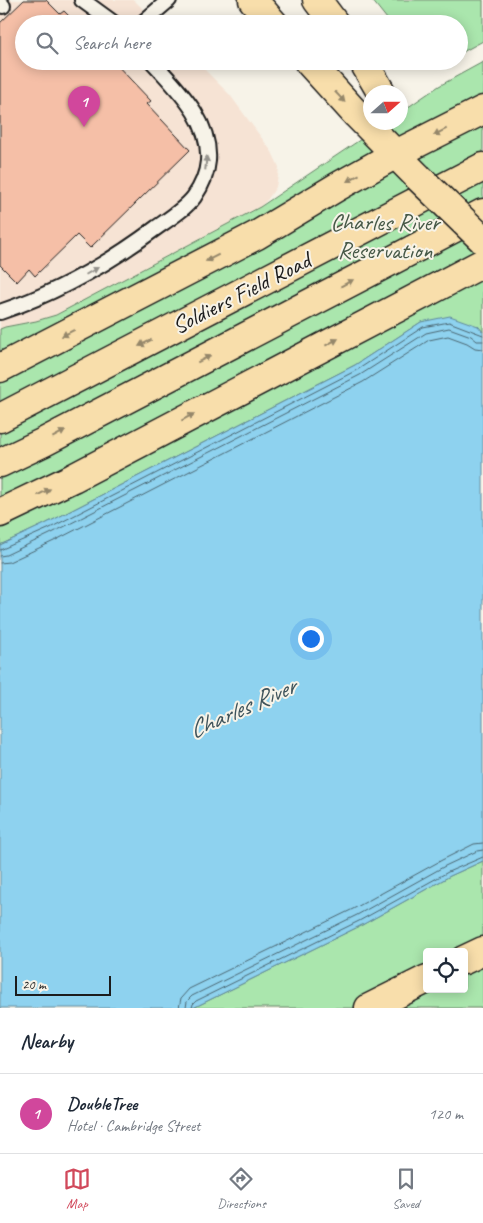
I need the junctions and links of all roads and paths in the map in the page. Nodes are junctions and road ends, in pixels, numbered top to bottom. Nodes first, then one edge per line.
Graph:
1 (82, 0) edge
2 (168, 0) edge
3 (253, 0) edge
4 (317, 0) edge
5 (103, 15) edge
6 (151, 15) edge
7 (266, 15) edge
8 (328, 15) edge
9 (160, 70) edge
10 (316, 70) edge
11 (368, 70) edge
12 (377, 85) edge
13 (483, 110) edge
14 (393, 130) edge
15 (396, 154) junction
16 (483, 167) edge
17 (483, 213) edge
18 (483, 240) edge
19 (483, 263) edge
20 (0, 312) edge
21 (0, 368) edge
22 (0, 418) edge
23 (0, 463) edge
24 (0, 513) edge
25 (483, 951) edge
26 (468, 958) edge
27 (423, 981) edge
28 (368, 1008) edge

1 - 5 lane
2 - 6 lane
3 - 7 main road
4 - 8 main road
20 -> 9 lane
10 -> 15 main road
11 - 12 main road
13 -> 15 main road
14 - 15 main road
15 - 18 main road, bridge
15 -> 21 main road
16 -> 22 main road, Soldiers Field Road
23 -> 17 main road, Soldiers Field Road
24 -> 19 main road
25 - 26 main road
27 - 28 main road

